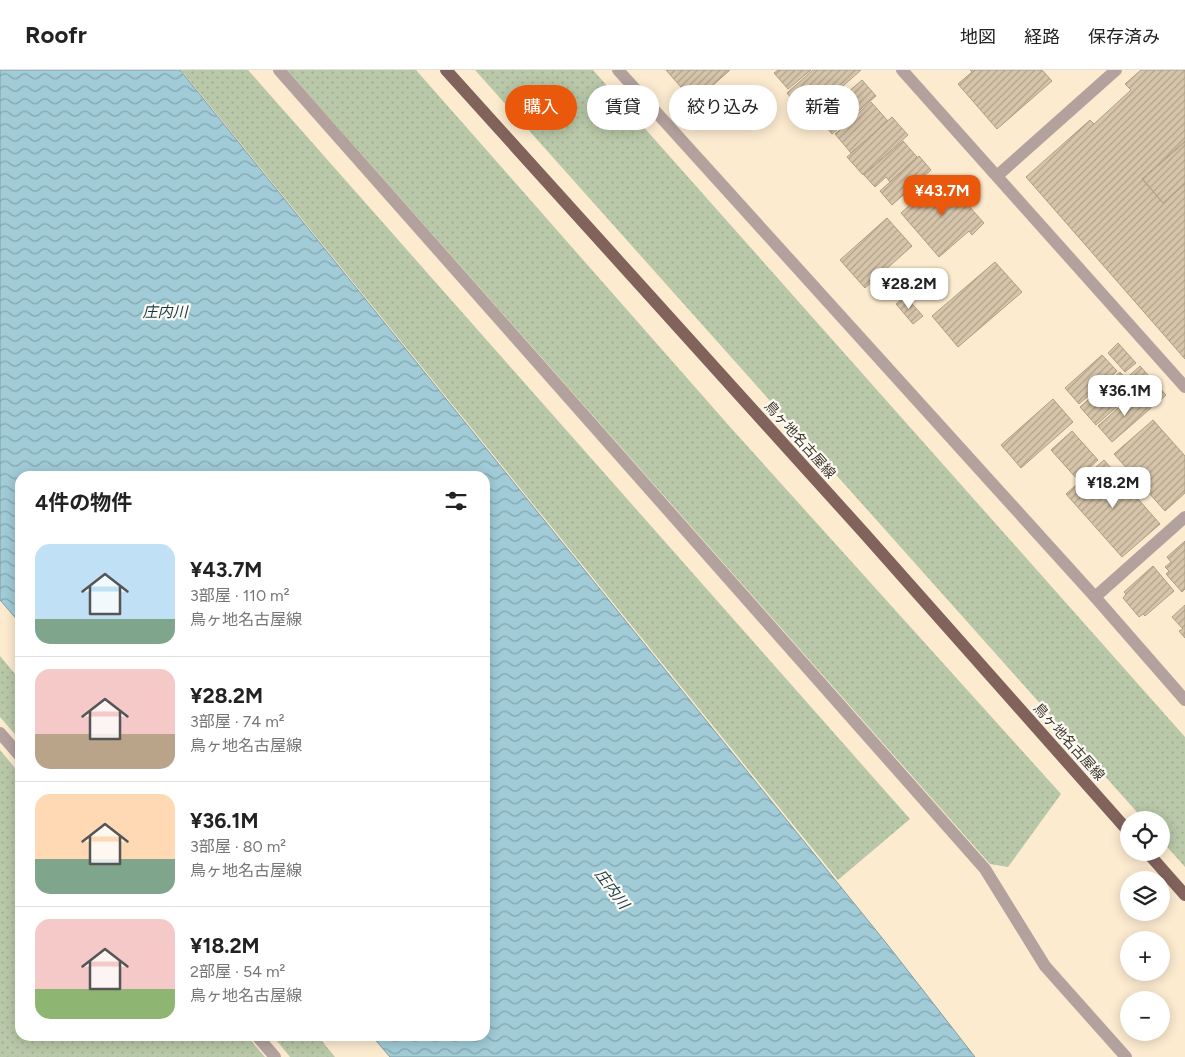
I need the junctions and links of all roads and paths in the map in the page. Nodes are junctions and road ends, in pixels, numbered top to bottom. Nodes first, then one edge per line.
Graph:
1 (279, 70) edge
2 (446, 70) edge
3 (618, 70) edge
4 (902, 70) edge
5 (1116, 70) edge
6 (997, 176) junction
7 (1185, 387) edge
8 (1185, 518) edge
9 (1095, 597) junction
10 (1185, 700) edge
11 (0, 733) edge
12 (15, 750) edge
13 (1120, 822) edge
14 (1155, 861) edge
15 (1185, 895) edge
16 (261, 1041) edge
17 (275, 1057) edge
18 (1126, 1057) edge

1 - 18 street
2 - 13 main road, 鳥ヶ地名古屋線
3 - 9 street
4 - 6 street
5 - 6 street
6 - 7 street
8 - 9 street
9 - 10 street
11 - 12 street
14 - 15 main road
16 - 17 street

